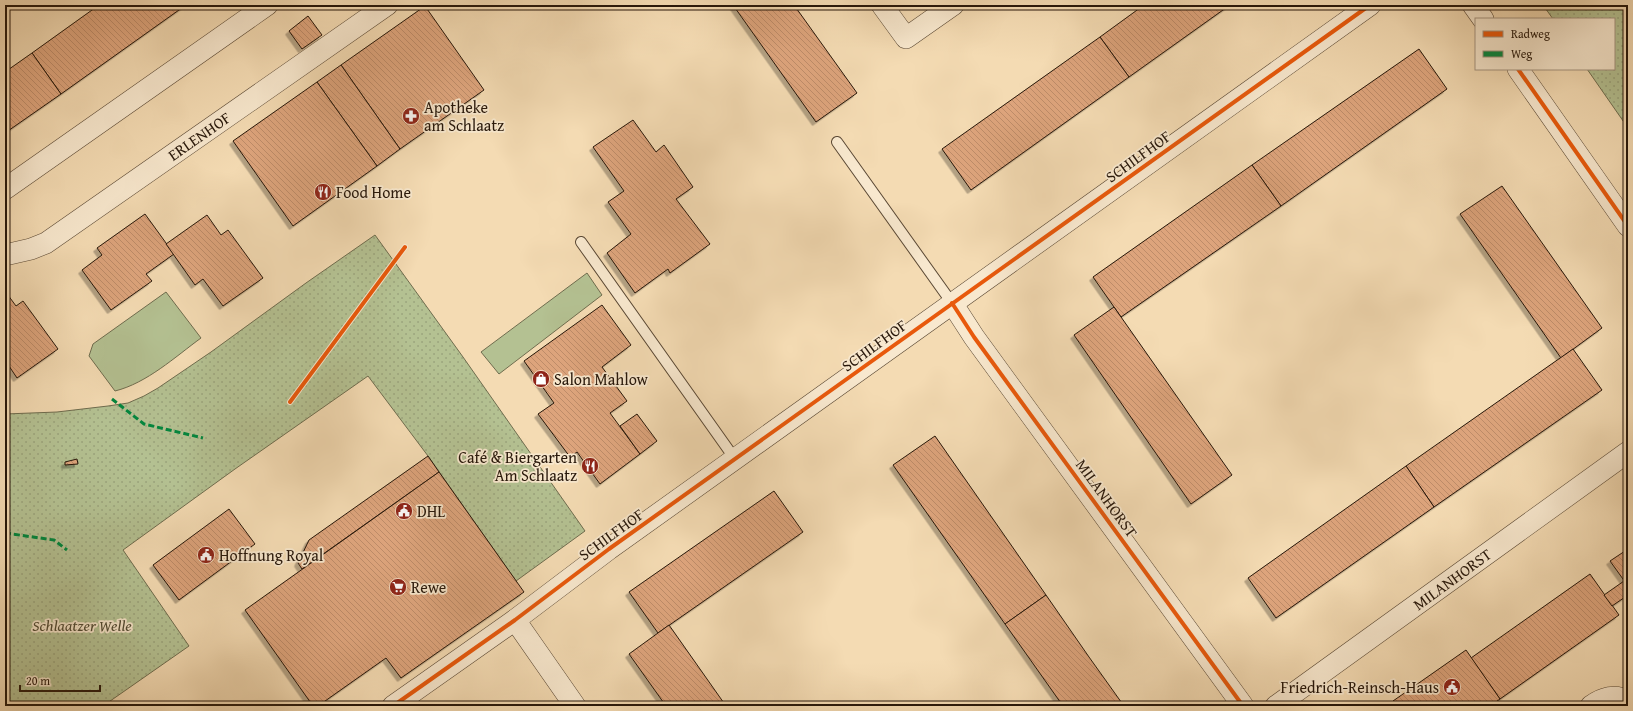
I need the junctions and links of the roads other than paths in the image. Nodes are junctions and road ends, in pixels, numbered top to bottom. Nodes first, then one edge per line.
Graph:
1 (267, 5) edge
2 (387, 5) edge
3 (882, 5) edge
4 (953, 5) edge
5 (1370, 5) edge
6 (1474, 5) edge
7 (1482, 18) edge
8 (1519, 70) edge
9 (837, 142) dead end
10 (5, 189) edge
11 (1628, 226) edge
12 (581, 242) dead end
13 (5, 255) edge
14 (952, 303) junction
15 (1628, 452) edge
16 (735, 459) junction
17 (515, 620) junction
18 (1628, 702) edge
19 (393, 706) edge
20 (575, 706) edge
21 (1244, 706) edge
22 (1276, 706) edge
23 (1591, 706) edge

1 - 10 street
2 - 13 street, ERLENHOF
3 - 4 street
5 - 14 street, SCHILFHOF
6 - 7 street
8 - 11 street
9 - 14 lane
12 - 16 lane
14 - 16 street, SCHILFHOF
14 - 21 street, MILANHORST
15 - 22 street, MILANHORST
16 - 17 street, SCHILFHOF
17 - 19 street, SCHILFHOF
17 - 20 street
18 - 23 street

